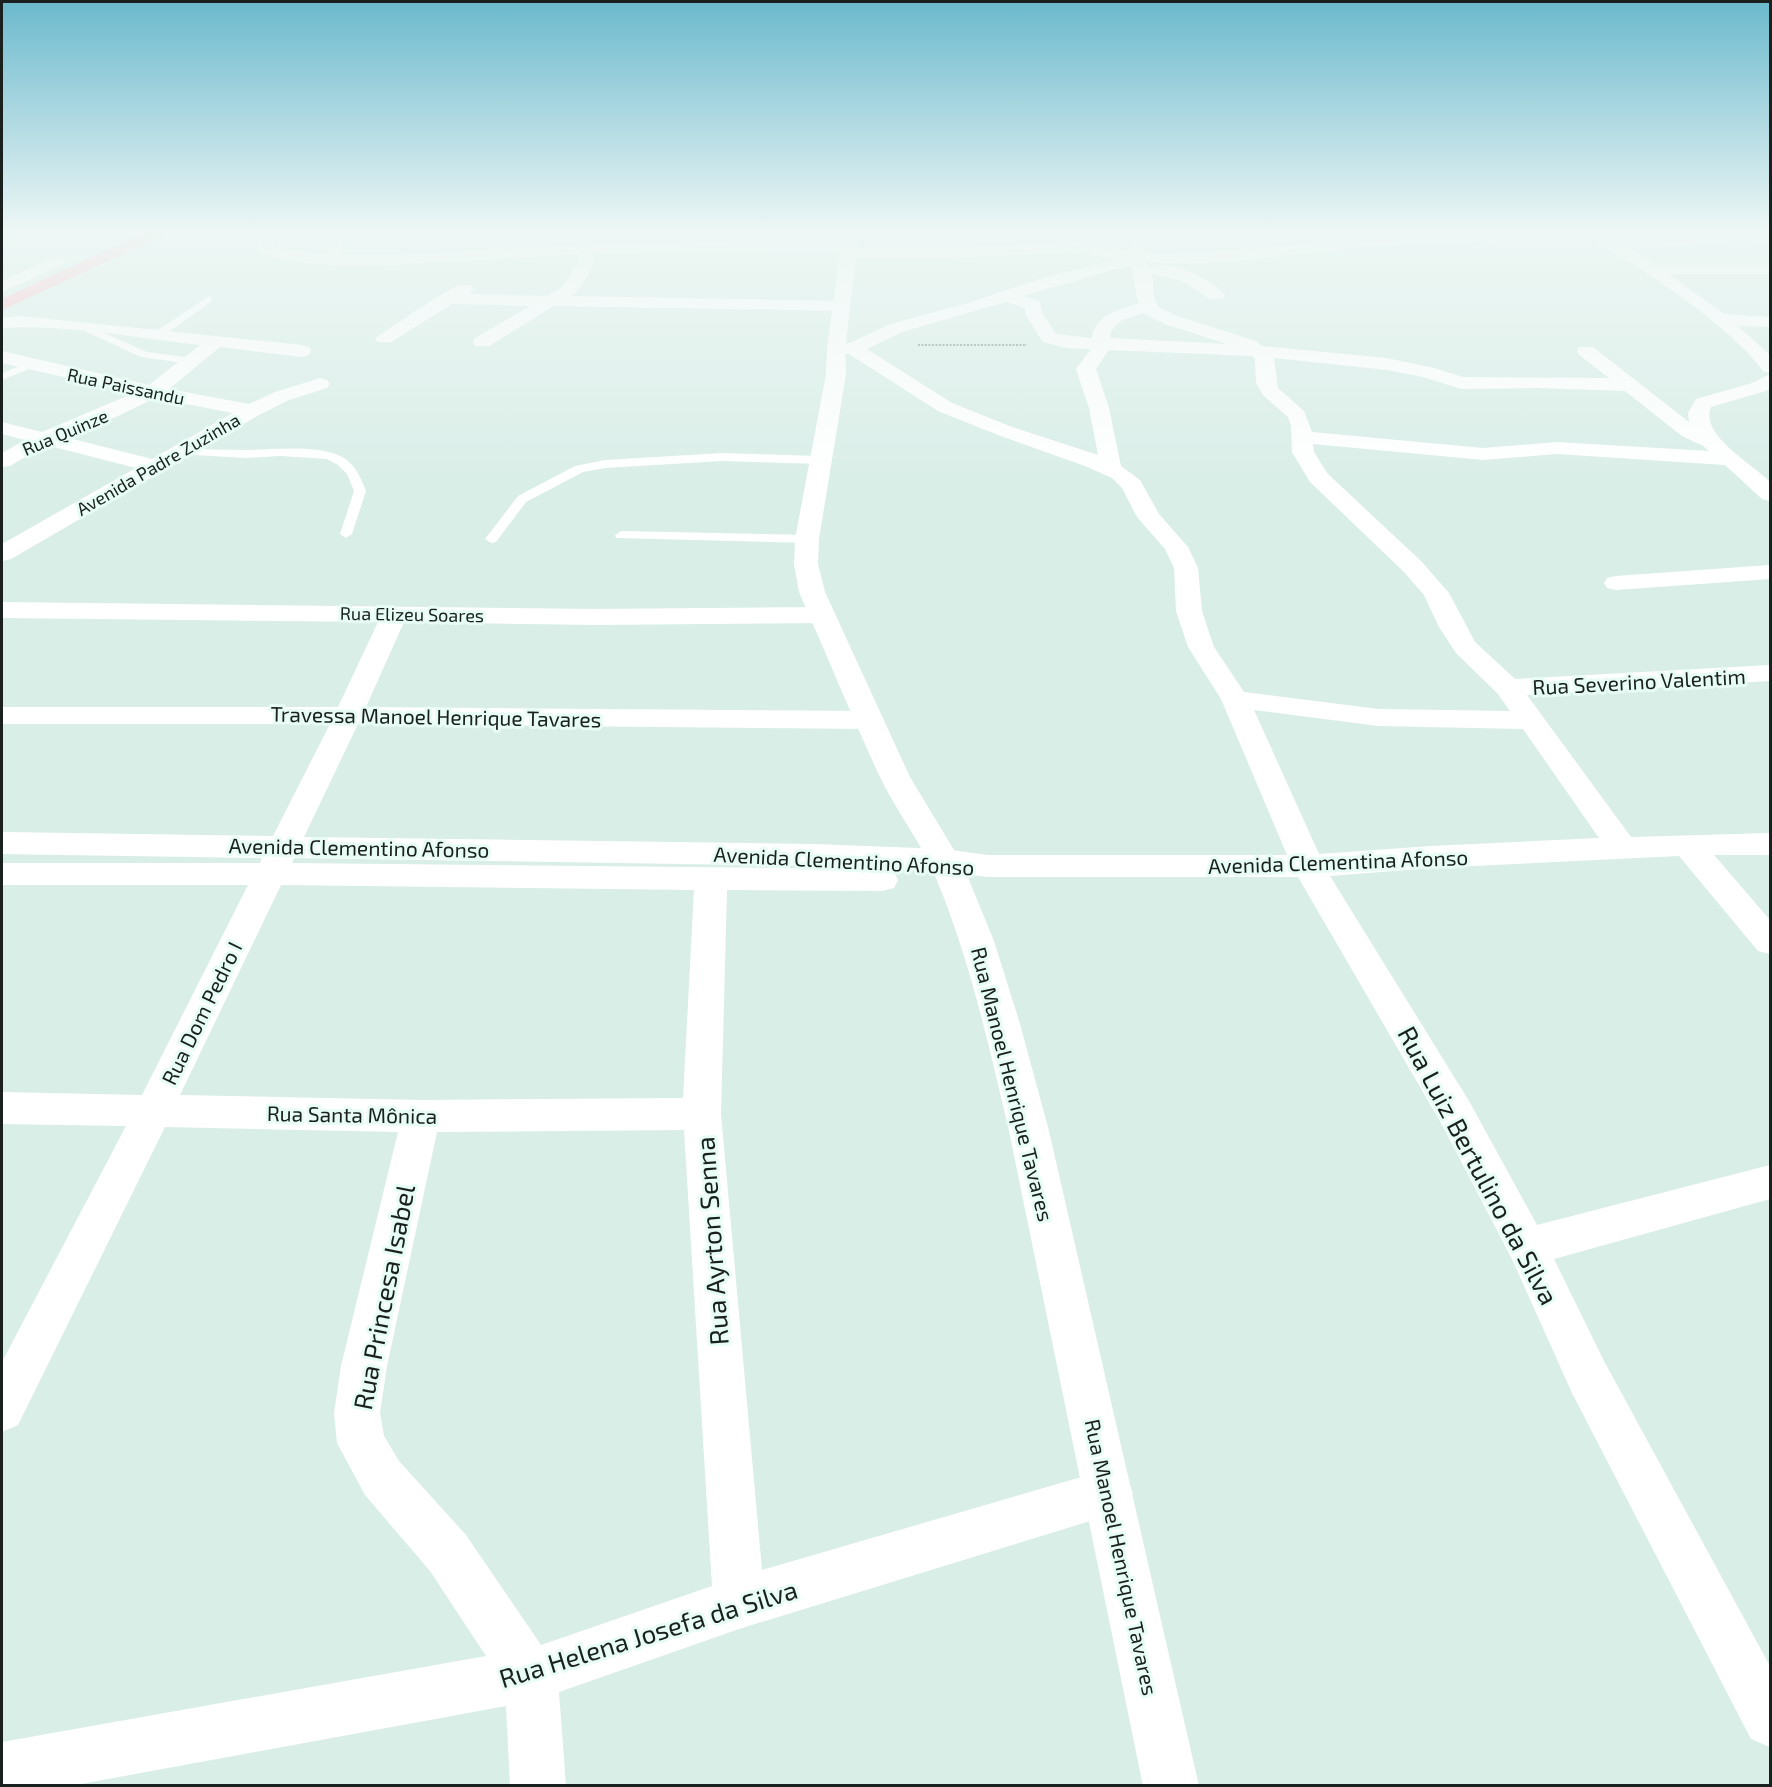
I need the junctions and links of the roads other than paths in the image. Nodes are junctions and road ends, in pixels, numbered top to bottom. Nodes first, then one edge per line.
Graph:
1 (187, 314) edge
2 (422, 314) edge
3 (528, 314) edge
4 (843, 314) edge
5 (945, 314) edge
6 (1034, 314) edge
7 (1124, 314) edge
8 (1159, 314) edge
9 (1713, 314) edge
10 (1719, 319) junction
11 (1770, 322) edge
12 (2, 323) edge
13 (81, 326) junction
14 (159, 334) junction
15 (384, 338) dead end
16 (216, 341) junction
17 (482, 342) dead end
18 (1101, 344) junction
19 (849, 348) junction
20 (302, 351) dead end
21 (1258, 351) junction
22 (1586, 351) dead end
23 (1764, 351) edge
24 (2, 357) edge
25 (191, 361) junction
26 (30, 365) junction
27 (1770, 367) edge
28 (2, 377) edge
29 (1770, 380) edge
30 (320, 384) dead end
31 (1630, 385) junction
32 (153, 392) junction
33 (252, 411) junction
34 (2, 428) edge
35 (1301, 437) junction
36 (44, 438) junction
37 (1710, 441) junction
38 (180, 452) junction
39 (1731, 459) junction
40 (820, 460) junction
41 (2, 461) edge
42 (157, 466) junction
43 (1111, 468) junction
44 (1770, 491) edge
45 (346, 534) dead end
46 (621, 535) dead end
47 (491, 538) dead end
48 (807, 538) junction
49 (6, 546) edge
50 (1770, 572) edge
51 (1616, 583) dead end
52 (2, 610) edge
53 (395, 614) junction
54 (822, 615) junction
55 (1770, 673) edge
56 (1508, 688) junction
57 (1235, 699) junction
58 (349, 714) junction
59 (2, 715) edge
60 (870, 720) junction
61 (1531, 720) junction
62 (2, 843) edge
63 (1770, 844) edge
64 (1688, 846) junction
65 (1623, 849) junction
66 (277, 860) junction
67 (987, 866) joint
68 (1308, 866) junction
69 (948, 870) junction
70 (2, 874) edge
71 (711, 878) junction
72 (1770, 942) edge
73 (2, 1108) edge
74 (154, 1110) junction
75 (702, 1114) junction
76 (421, 1116) junction
77 (1770, 1182) edge
78 (1527, 1247) junction
79 (2, 1409) edge
80 (1109, 1493) junction
81 (739, 1603) junction
82 (530, 1675) junction
83 (1764, 1689) edge
84 (2, 1770) edge
85 (538, 1785) edge
86 (1171, 1785) edge

1 - 14 lane
2 - 15 street
3 - 17 street
4 - 19 street, Rua Manoel Henrique Tavares
5 - 19 street
6 - 18 street
7 - 18 street
8 - 21 street
9 - 10 street
10 - 11 street
10 - 23 street
12 - 13 street
13 - 14 street
13 - 25 lane
14 - 16 street
16 - 20 street
16 - 25 street, Rua Quinze
18 - 21 street
18 - 43 street
19 - 40 street, Rua Manoel Henrique Tavares
19 - 43 street
21 - 31 street
21 - 35 street
22 - 31 street
23 - 27 street
24 - 26 street, Rua Paissandu
25 - 32 street, Rua Quinze
26 - 28 lane
26 - 32 street, Rua Paissandu
29 - 37 street
30 - 33 street, Avenida Padre Zuzinha
31 - 37 street
32 - 33 street, Rua Paissandu
32 - 36 street, Rua Quinze
33 - 38 street, Avenida Padre Zuzinha
34 - 36 street
35 - 39 street
35 - 56 street
36 - 41 street, Rua Quinze
36 - 42 street
37 - 39 street
38 - 42 street, Avenida Padre Zuzinha
38 - 45 lane
39 - 44 street
40 - 47 lane
40 - 48 street, Rua Manoel Henrique Tavares
42 - 49 street, Avenida Padre Zuzinha
43 - 57 street, Rua Luiz Bertulino da Silva
46 - 48 lane
48 - 54 street, Rua Manoel Henrique Tavares
50 - 51 street
52 - 53 street, Rua Elizeu Soares
53 - 54 street, Rua Elizeu Soares
53 - 58 street, Rua Dom Pedro I
54 - 60 street, Rua Manoel Henrique Tavares
55 - 56 street, Rua Severino Valentim
56 - 61 street
57 - 61 street
57 - 68 street, Rua Luiz Bertulino da Silva
58 - 59 street, Travessa Manoel Henrique Tavares
58 - 60 street, Travessa Manoel Henrique Tavares
58 - 66 street, Rua Dom Pedro I
60 - 69 street, Rua Manoel Henrique Tavares
61 - 65 street
62 - 66 street, Avenida Clementino Afonso
63 - 64 street, Avenida Clementina Afonso
64 - 65 street, Avenida Clementina Afonso
64 - 72 street
65 - 68 street, Avenida Clementina Afonso
66 - 69 street, Avenida Clementino Afonso
66 - 70 street, Avenida Clementino Afonso
66 - 71 street, Avenida Clementino Afonso
66 - 74 street, Rua Dom Pedro I
67 - 68 street, Avenida Clementina Afonso
67 - 69 street, Avenida Clementino Afonso
68 - 78 street, Rua Luiz Bertulino da Silva
69 - 71 street, Avenida Clementino Afonso
69 - 80 street, Rua Manoel Henrique Tavares
71 - 75 street, Rua Ayrton Senna
73 - 74 street, Rua Santa Mônica
74 - 76 street, Rua Santa Mônica
74 - 79 street, Rua Dom Pedro I
75 - 76 street, Rua Santa Mônica
75 - 81 street, Rua Ayrton Senna
76 - 82 street, Rua Princesa Isabel
77 - 78 street
78 - 83 street, Rua Luiz Bertulino da Silva
80 - 81 street, Rua Helena Josefa da Silva
80 - 86 street, Rua Manoel Henrique Tavares
81 - 82 street, Rua Helena Josefa da Silva
82 - 84 street, Rua Helena Josefa da Silva
82 - 85 street

